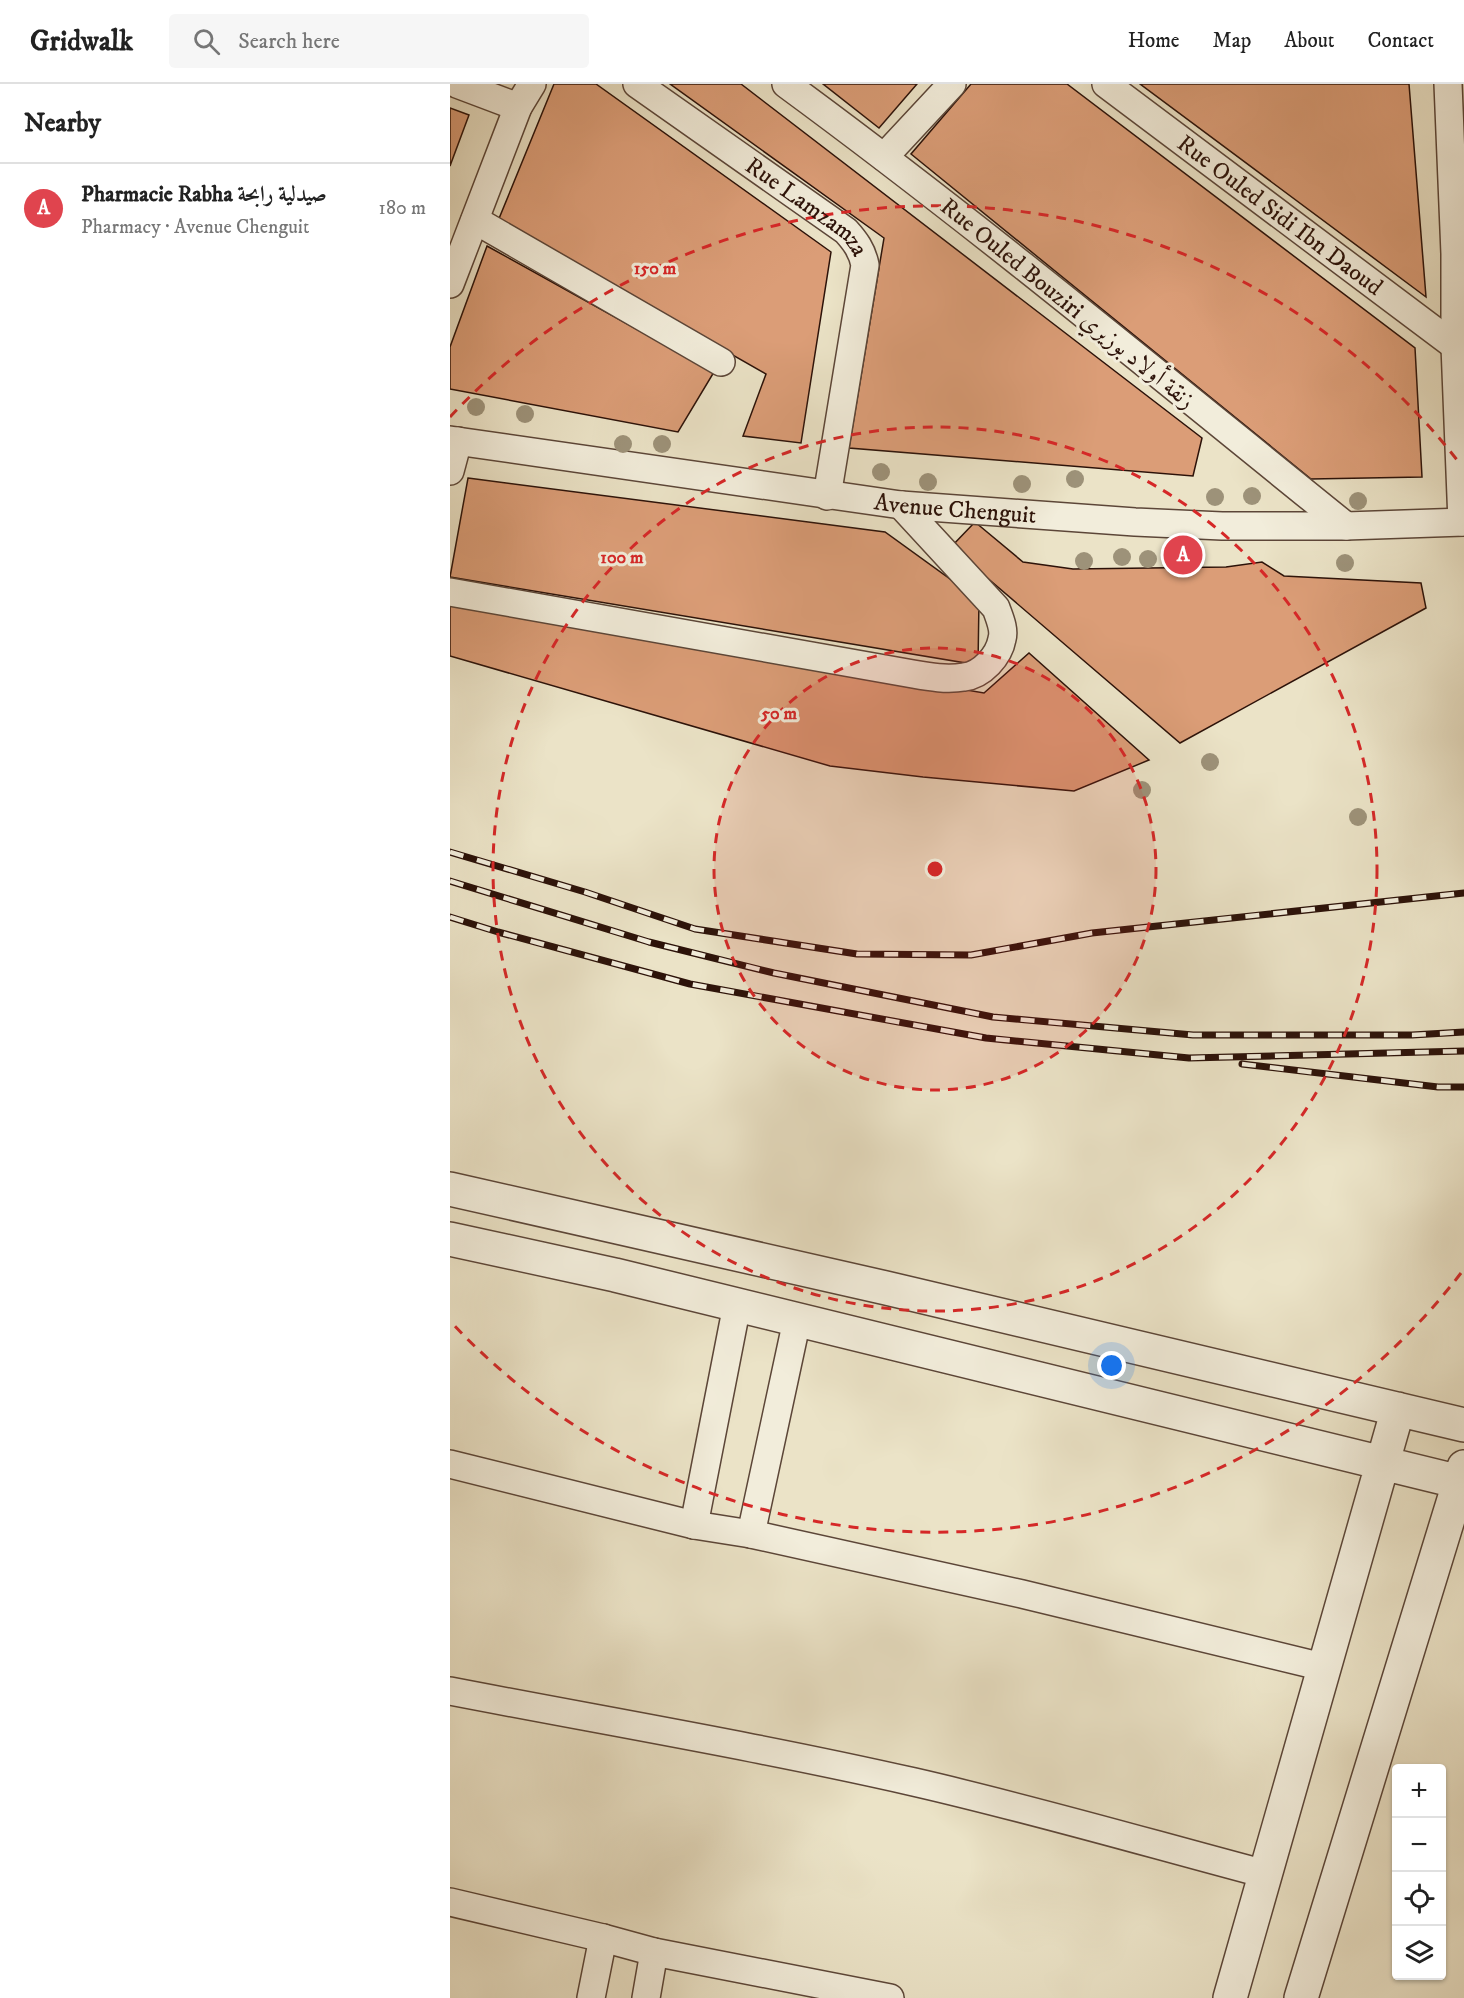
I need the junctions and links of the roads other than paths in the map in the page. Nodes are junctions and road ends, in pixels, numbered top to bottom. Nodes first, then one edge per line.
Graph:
1 (457, 84) edge
2 (532, 84) edge
3 (637, 84) edge
4 (786, 84) edge
5 (952, 84) edge
6 (1106, 84) edge
7 (1448, 84) edge
8 (518, 107) junction
9 (884, 157) junction
10 (475, 220) junction
11 (1459, 254) edge
12 (450, 284) edge
13 (1455, 346) junction
14 (721, 362) dead end
15 (454, 441) edge
16 (450, 471) edge
17 (826, 496) junction
18 (901, 505) junction
19 (1463, 522) edge
20 (1346, 526) junction
21 (450, 592) edge
22 (450, 1189) edge
23 (450, 1239) edge
24 (737, 1305) junction
25 (797, 1320) junction
26 (1398, 1409) junction
27 (1464, 1425) edge
28 (1382, 1463) junction
29 (450, 1464) edge
30 (1463, 1478) edge
31 (694, 1525) junction
32 (751, 1534) junction
33 (1323, 1667) junction
34 (450, 1691) edge
35 (1265, 1874) junction
36 (450, 1902) edge
37 (603, 1938) junction
38 (654, 1952) junction
39 (591, 1998) edge
40 (646, 1998) edge
41 (890, 1998) edge
42 (1230, 1998) edge
43 (1301, 1998) edge

1 - 8 street
2 - 8 street
3 - 17 street, Rue Lamzamza
4 - 9 street, Rue Ouled Bouziri زنقة أولاد بوزيري
5 - 9 street
6 - 13 street, Rue Ouled Sidi Ibn Daoud
7 - 11 street
8 - 10 street
9 - 20 street, Rue Ouled Bouziri زنقة أولاد بوزيري
10 - 12 street
10 - 14 street
11 - 13 street
13 - 19 street
15 - 16 street
15 - 17 street, Avenue Chenguit
17 - 18 street, Avenue Chenguit
18 - 20 street, Avenue Chenguit
18 - 21 street
19 - 20 street, Avenue Chenguit
22 - 26 street
23 - 24 street
24 - 25 street
24 - 31 street
25 - 28 street
25 - 32 street
26 - 27 street
26 - 28 street
28 - 30 street
28 - 33 street
29 - 31 street
30 - 43 street
31 - 32 street
32 - 33 street
33 - 35 street
34 - 35 street
35 - 42 street
36 - 37 street
37 - 38 street
37 - 39 street
38 - 40 street
38 - 41 street

